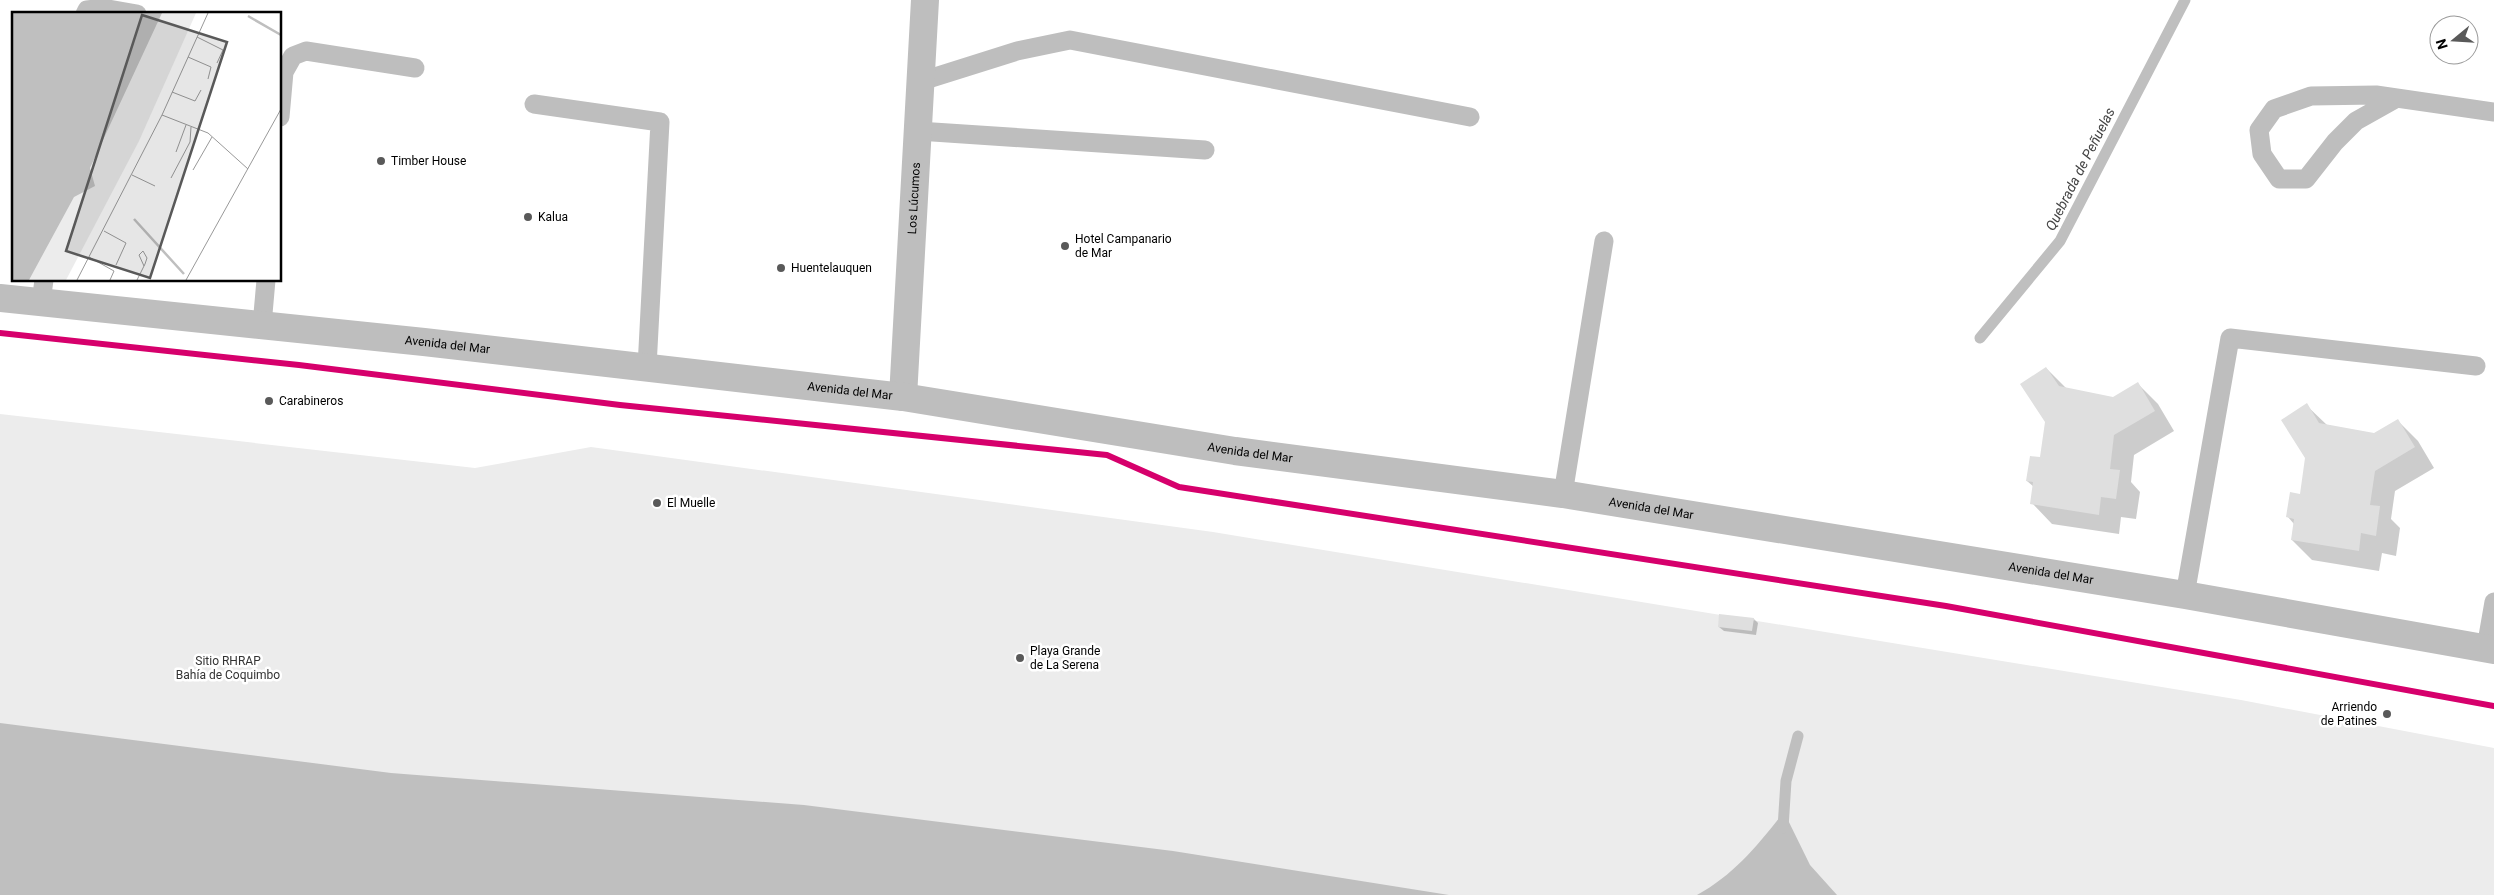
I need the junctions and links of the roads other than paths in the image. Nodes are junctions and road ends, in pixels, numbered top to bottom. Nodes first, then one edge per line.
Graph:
1 (926, 0) edge
2 (86, 12) edge
3 (125, 12) edge
4 (415, 68) dead end
5 (922, 81) junction
6 (2397, 98) junction
7 (534, 104) dead end
8 (281, 106) edge
9 (2494, 112) edge
10 (1470, 116) dead end
11 (918, 131) junction
12 (1205, 150) dead end
13 (1604, 241) dead end
14 (266, 281) edge
15 (43, 291) edge
16 (0, 298) edge
17 (262, 325) junction
18 (2476, 366) dead end
19 (647, 368) junction
20 (904, 397) junction
21 (1563, 494) junction
22 (2186, 595) junction
23 (2494, 602) edge
24 (2490, 649) edge

1 - 5 main road, Los Lúcumos
2 - 3 lane
4 - 8 lane
5 - 10 lane
5 - 11 main road, Los Lúcumos
6 - 6 lane
6 - 9 lane
7 - 19 lane
11 - 12 lane
11 - 20 main road, Los Lúcumos
13 - 21 lane
14 - 17 lane
15 - 16 main road, Avenida del Mar
15 - 17 main road, Avenida del Mar
17 - 19 main road, Avenida del Mar
18 - 22 lane
19 - 20 main road, Avenida del Mar
20 - 21 main road, Avenida del Mar
21 - 22 main road, Avenida del Mar
22 - 24 main road, Avenida del Mar
23 - 24 lane

